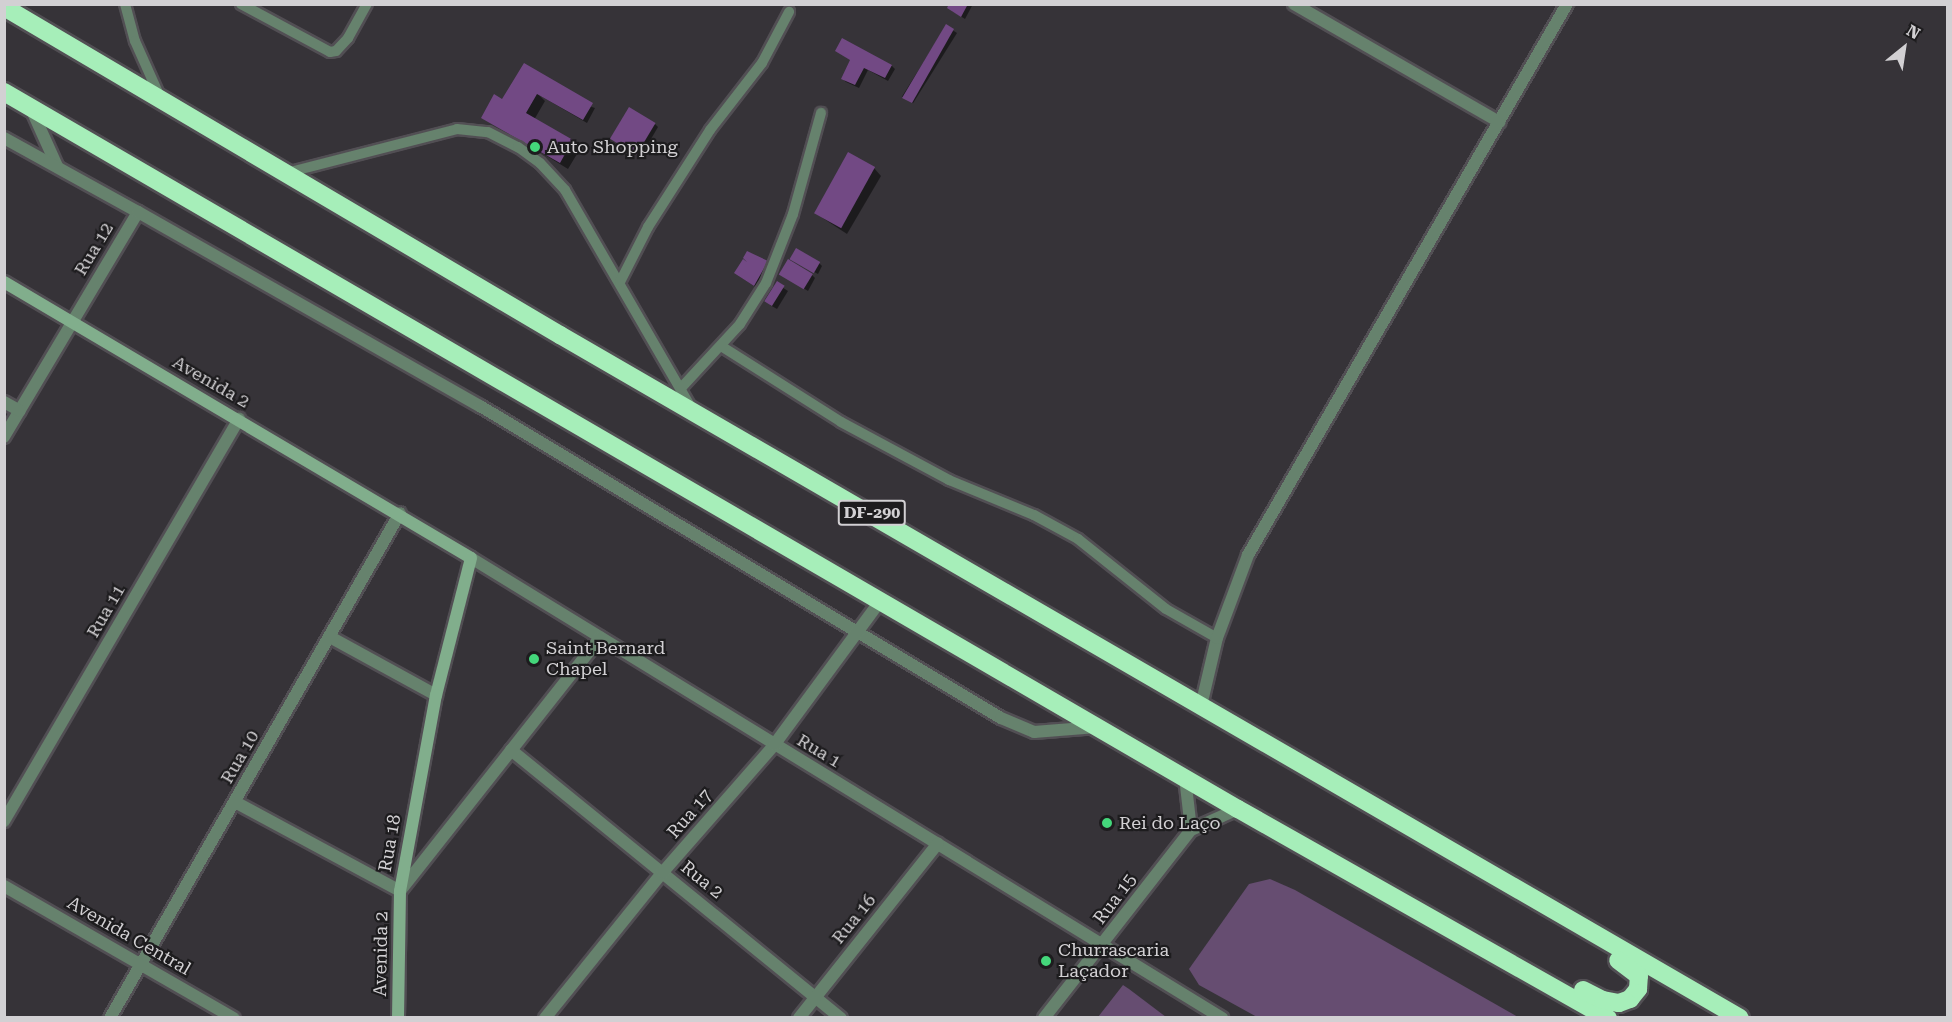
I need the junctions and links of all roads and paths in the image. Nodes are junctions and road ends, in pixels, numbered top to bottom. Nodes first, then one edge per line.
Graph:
1 (125, 4) edge
2 (241, 4) edge
3 (367, 4) edge
4 (1294, 4) edge
5 (1567, 4) edge
6 (4, 7) edge
7 (789, 12) dead end
8 (4, 92) edge
9 (159, 95) junction
10 (29, 105) junction
11 (821, 112) dead end
12 (1498, 122) junction
13 (4, 138) edge
14 (57, 166) junction
15 (290, 172) junction
16 (138, 212) junction
17 (4, 282) edge
18 (620, 282) junction
19 (72, 322) junction
20 (721, 346) junction
21 (681, 388) junction
22 (4, 402) edge
23 (691, 407) junction
24 (20, 411) junction
25 (239, 419) junction
26 (4, 437) edge
27 (400, 513) junction
28 (471, 558) junction
29 (880, 602) junction
30 (858, 632) junction
31 (330, 637) junction
32 (600, 638) junction
33 (1217, 638) junction
34 (436, 695) junction
35 (1202, 705) junction
36 (1098, 727) junction
37 (774, 745) junction
38 (511, 750) junction
39 (1185, 777) junction
40 (235, 802) junction
41 (1238, 809) junction
42 (4, 821) edge
43 (1191, 830) junction
44 (938, 843) junction
45 (663, 872) junction
46 (1488, 874) junction
47 (4, 886) edge
48 (400, 891) junction
49 (1466, 936) junction
50 (1103, 945) junction
51 (141, 963) junction
52 (815, 997) junction
53 (110, 1017) edge
54 (234, 1017) edge
55 (398, 1017) edge
56 (545, 1017) edge
57 (799, 1017) edge
58 (840, 1017) edge
59 (1044, 1017) edge
60 (1222, 1017) edge
61 (1608, 1017) edge
62 (1740, 1017) edge

1 - 9 lane
2 - 3 lane
4 - 12 street
5 - 12 street
6 - 9 highway, DF-290
7 - 18 lane
8 - 10 highway
9 - 15 highway, DF-290
10 - 14 street
10 - 29 highway
11 - 20 lane
12 - 33 street
13 - 14 street, Rua 12
14 - 16 street, Rua 12
15 - 18 lane
15 - 23 highway, DF-290
16 - 19 street, Rua 12
16 - 30 street
17 - 19 street, Avenida 2
18 - 21 lane
19 - 24 street, Rua 12
19 - 25 street, Avenida 2
20 - 21 lane
20 - 33 lane
21 - 23 lane
22 - 24 street
23 - 35 highway, DF-290
24 - 26 street, Rua 12
25 - 27 street, Avenida 2
25 - 42 street, Rua 11
27 - 28 street, Rua 1
27 - 31 street, Rua 10
28 - 32 street, Rua 1
28 - 34 street, Rua 18
29 - 30 street, Rua 17
29 - 36 highway
30 - 36 street
30 - 37 street, Rua 17
31 - 34 street
31 - 40 street, Rua 10
32 - 37 street, Rua 1
32 - 38 street, Rua 18
33 - 35 street
34 - 48 street, Rua 18
35 - 46 highway, DF-290
36 - 39 highway
37 - 44 street, Rua 1
37 - 45 street, Rua 17
38 - 45 street, Rua 2
38 - 48 street, Rua 18
39 - 41 highway
39 - 43 street
40 - 48 street
40 - 51 street, Rua 10
41 - 43 street
41 - 49 highway
43 - 50 street, Rua 15
44 - 50 street, Rua 1
44 - 52 street, Rua 16
45 - 52 street, Rua 2
45 - 56 street, Rua 17
46 - 49 highway
46 - 62 highway, DF-290
47 - 51 street, Avenida Central
48 - 55 street, Avenida 2
49 - 61 highway
50 - 59 street, Rua 15
50 - 60 street, Rua 1
51 - 53 street, Rua 10
51 - 54 street, Avenida Central
52 - 57 street, Rua 16
52 - 58 street, Rua 2

